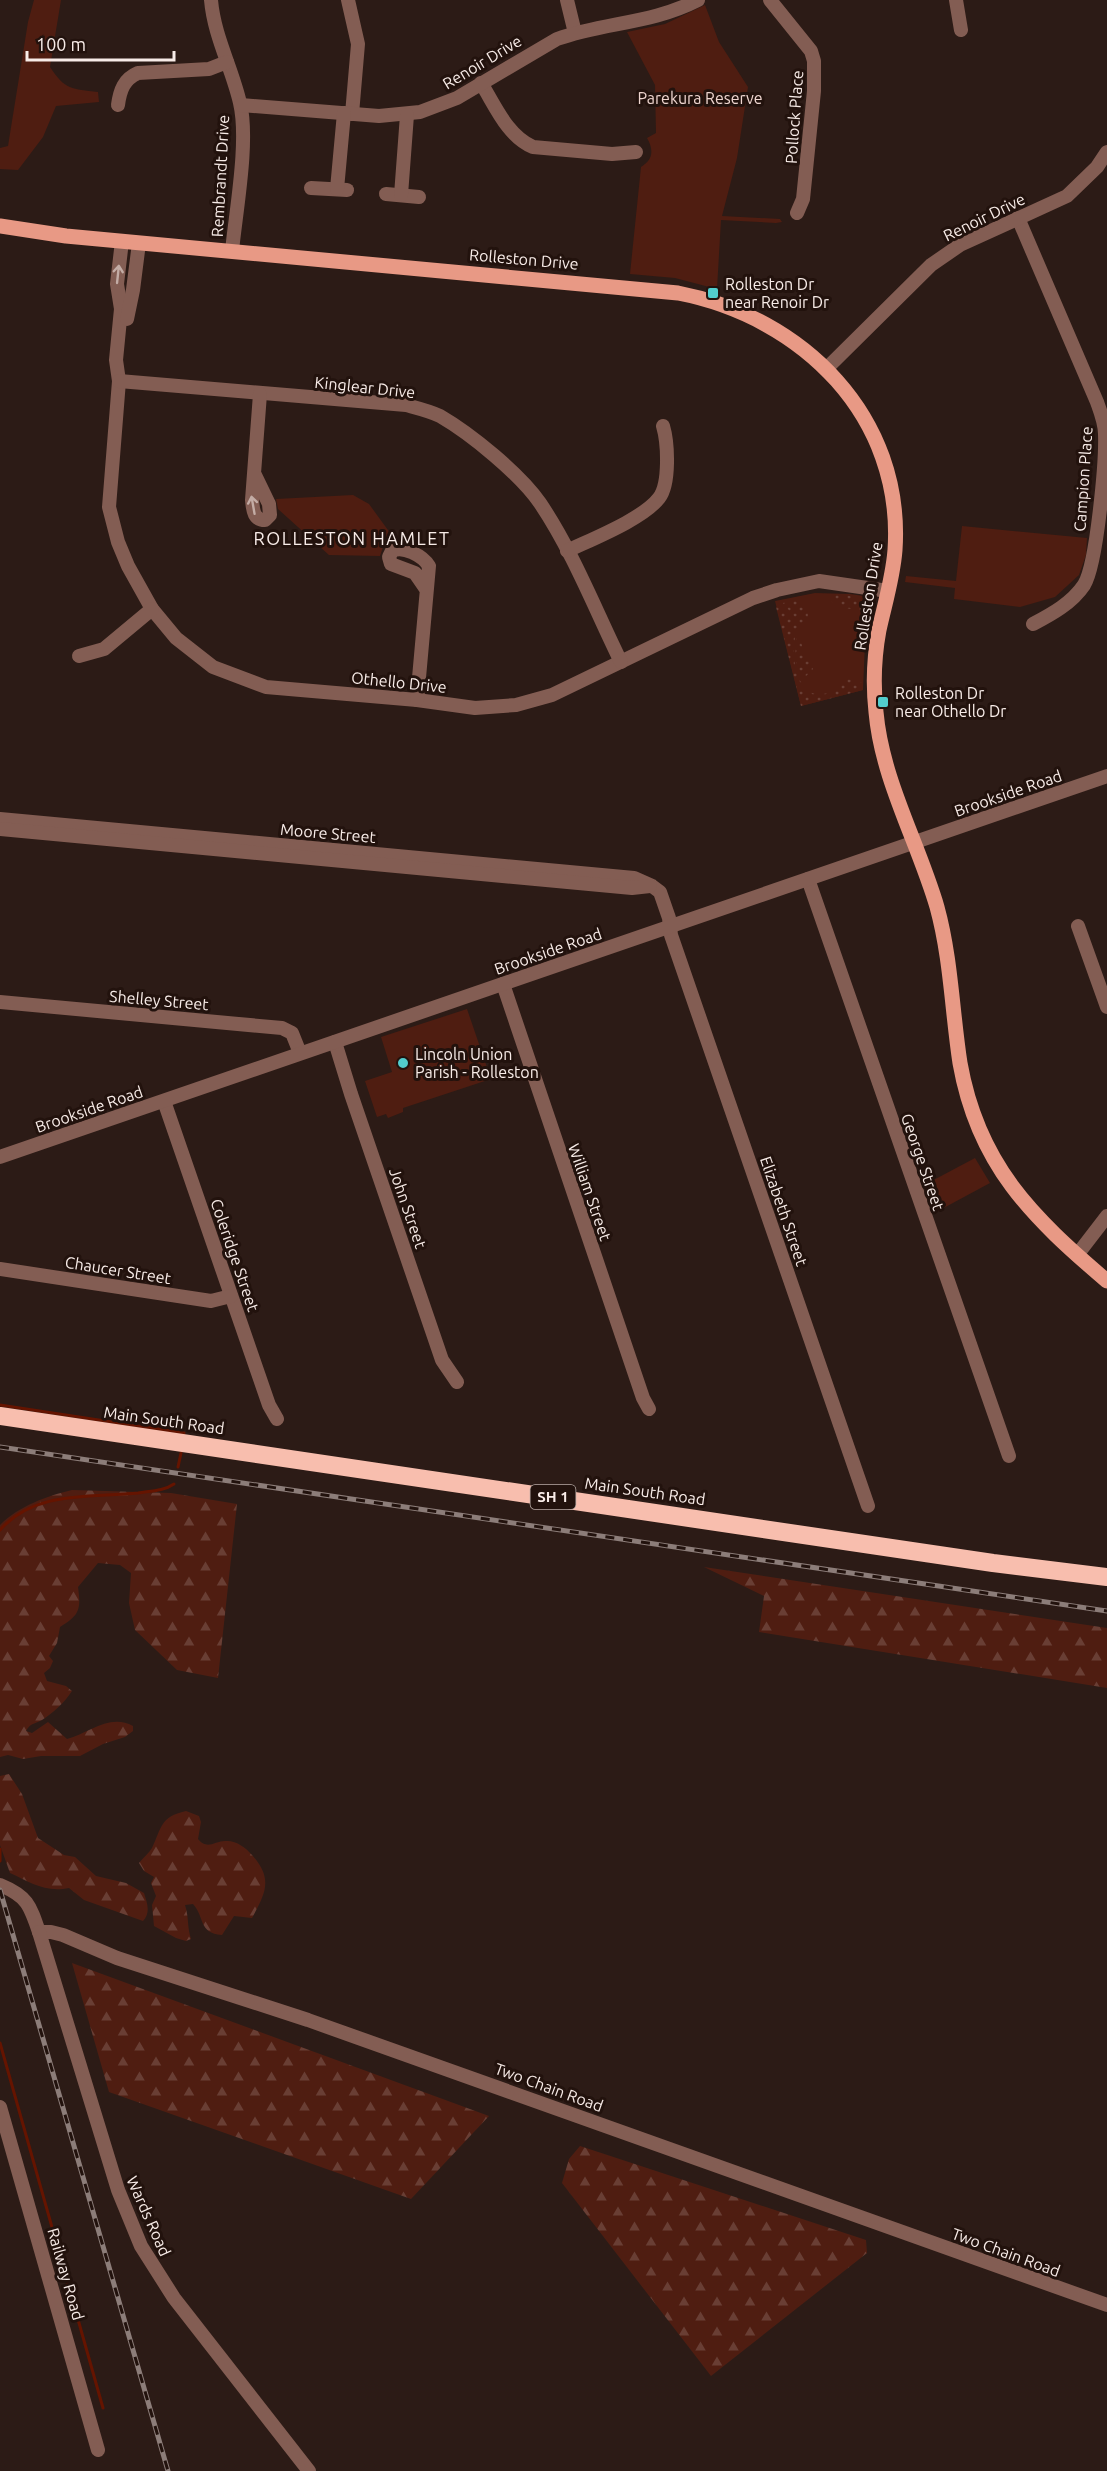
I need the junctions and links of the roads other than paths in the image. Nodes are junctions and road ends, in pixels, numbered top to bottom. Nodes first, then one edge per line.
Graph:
1 (211, 0) edge
2 (348, 0) edge
3 (567, 0) edge
4 (698, 0) edge
5 (770, 0) edge
6 (956, 0) edge
7 (961, 30) dead end
8 (575, 33) junction
9 (227, 62) junction
10 (481, 83) junction
11 (118, 105) dead end
12 (241, 105) junction
13 (348, 113) junction
14 (407, 115) junction
15 (636, 152) dead end
16 (1107, 152) edge
17 (311, 188) dead end
18 (386, 194) dead end
19 (401, 195) junction
20 (419, 197) dead end
21 (797, 213) dead end
22 (1018, 218) junction
23 (0, 226) edge
24 (0, 235) edge
25 (66, 236) junction
26 (122, 241) junction
27 (139, 243) junction
28 (232, 251) junction
29 (827, 368) junction
30 (119, 378) junction
31 (260, 394) junction
32 (663, 426) dead end
33 (255, 475) dead end
34 (567, 551) junction
35 (426, 589) dead end
36 (888, 591) junction
37 (152, 609) junction
38 (1033, 624) dead end
39 (79, 656) dead end
40 (621, 662) junction
41 (417, 700) junction
42 (1107, 776) edge
43 (0, 819) edge
44 (0, 829) edge
45 (915, 843) junction
46 (808, 879) junction
47 (652, 885) junction
48 (670, 926) junction
49 (1078, 926) dead end
50 (503, 984) junction
51 (0, 1002) edge
52 (1107, 1007) edge
53 (335, 1042) junction
54 (300, 1053) junction
55 (164, 1101) junction
56 (0, 1157) edge
57 (1107, 1216) edge
58 (1077, 1255) junction
59 (0, 1269) edge
60 (1107, 1281) edge
61 (231, 1296) junction
62 (457, 1382) dead end
63 (649, 1409) dead end
64 (0, 1416) edge
65 (276, 1419) dead end
66 (1009, 1456) dead end
67 (868, 1506) dead end
68 (1107, 1577) edge
69 (0, 1884) edge
70 (39, 1932) junction
71 (0, 2107) edge
72 (1107, 2306) edge
73 (98, 2450) dead end
74 (309, 2471) edge

1 - 9 street, Rembrandt Drive
2 - 13 street
3 - 8 street
4 - 8 street, Renoir Drive
5 - 21 street, Pollock Place
6 - 7 street
8 - 10 street, Renoir Drive
9 - 11 street
9 - 12 street, Rembrandt Drive
10 - 14 street, Renoir Drive
10 - 15 street
12 - 13 street, Renoir Drive
12 - 28 street, Rembrandt Drive
13 - 14 street, Renoir Drive
13 - 17 street
14 - 19 street
16 - 22 street, Renoir Drive
18 - 19 street
19 - 20 street
22 - 29 street, Renoir Drive
22 - 38 street, Campion Place
23 - 25 main road, Rolleston Drive
24 - 25 main road, Rolleston Drive
25 - 26 main road, Rolleston Drive
26 - 27 main road, Rolleston Drive
30 -> 26 street, Othello Drive
27 - 28 main road, Rolleston Drive
27 - 30 street, Othello Drive
28 - 29 main road, Rolleston Drive
29 - 36 main road, Rolleston Drive
30 - 31 street, Kinglear Drive
30 - 37 street, Othello Drive
31 - 33 street
31 - 34 street, Kinglear Drive
32 - 34 street
34 - 40 street, Kinglear Drive
35 - 41 street
36 - 40 street, Othello Drive
36 - 45 main road, Rolleston Drive
37 - 39 street
37 - 41 street, Othello Drive
40 - 41 street, Othello Drive
42 - 45 street, Brookside Road
43 - 47 street, Moore Street
44 - 47 street, Moore Street
45 - 46 street, Brookside Road
45 - 58 main road, Rolleston Drive
46 - 48 street, Brookside Road
46 - 66 street, George Street
47 - 48 street
48 - 50 street, Brookside Road
48 - 67 street, Elizabeth Street
49 - 52 street
50 - 53 street, Brookside Road
50 - 63 street, William Street
51 - 54 street, Shelley Street
53 - 54 street, Brookside Road
53 - 62 street, John Street
54 - 55 street, Brookside Road
55 - 56 street, Brookside Road
55 - 61 street, Coleridge Street
57 - 58 street
58 - 60 main road, Rolleston Drive
59 - 61 street, Chaucer Street
61 - 65 street, Coleridge Street
64 - 68 highway, Main South Road / SH 1
69 - 70 street
70 - 72 street, Two Chain Road
70 - 74 street, Wards Road
71 - 73 street, Railway Road

